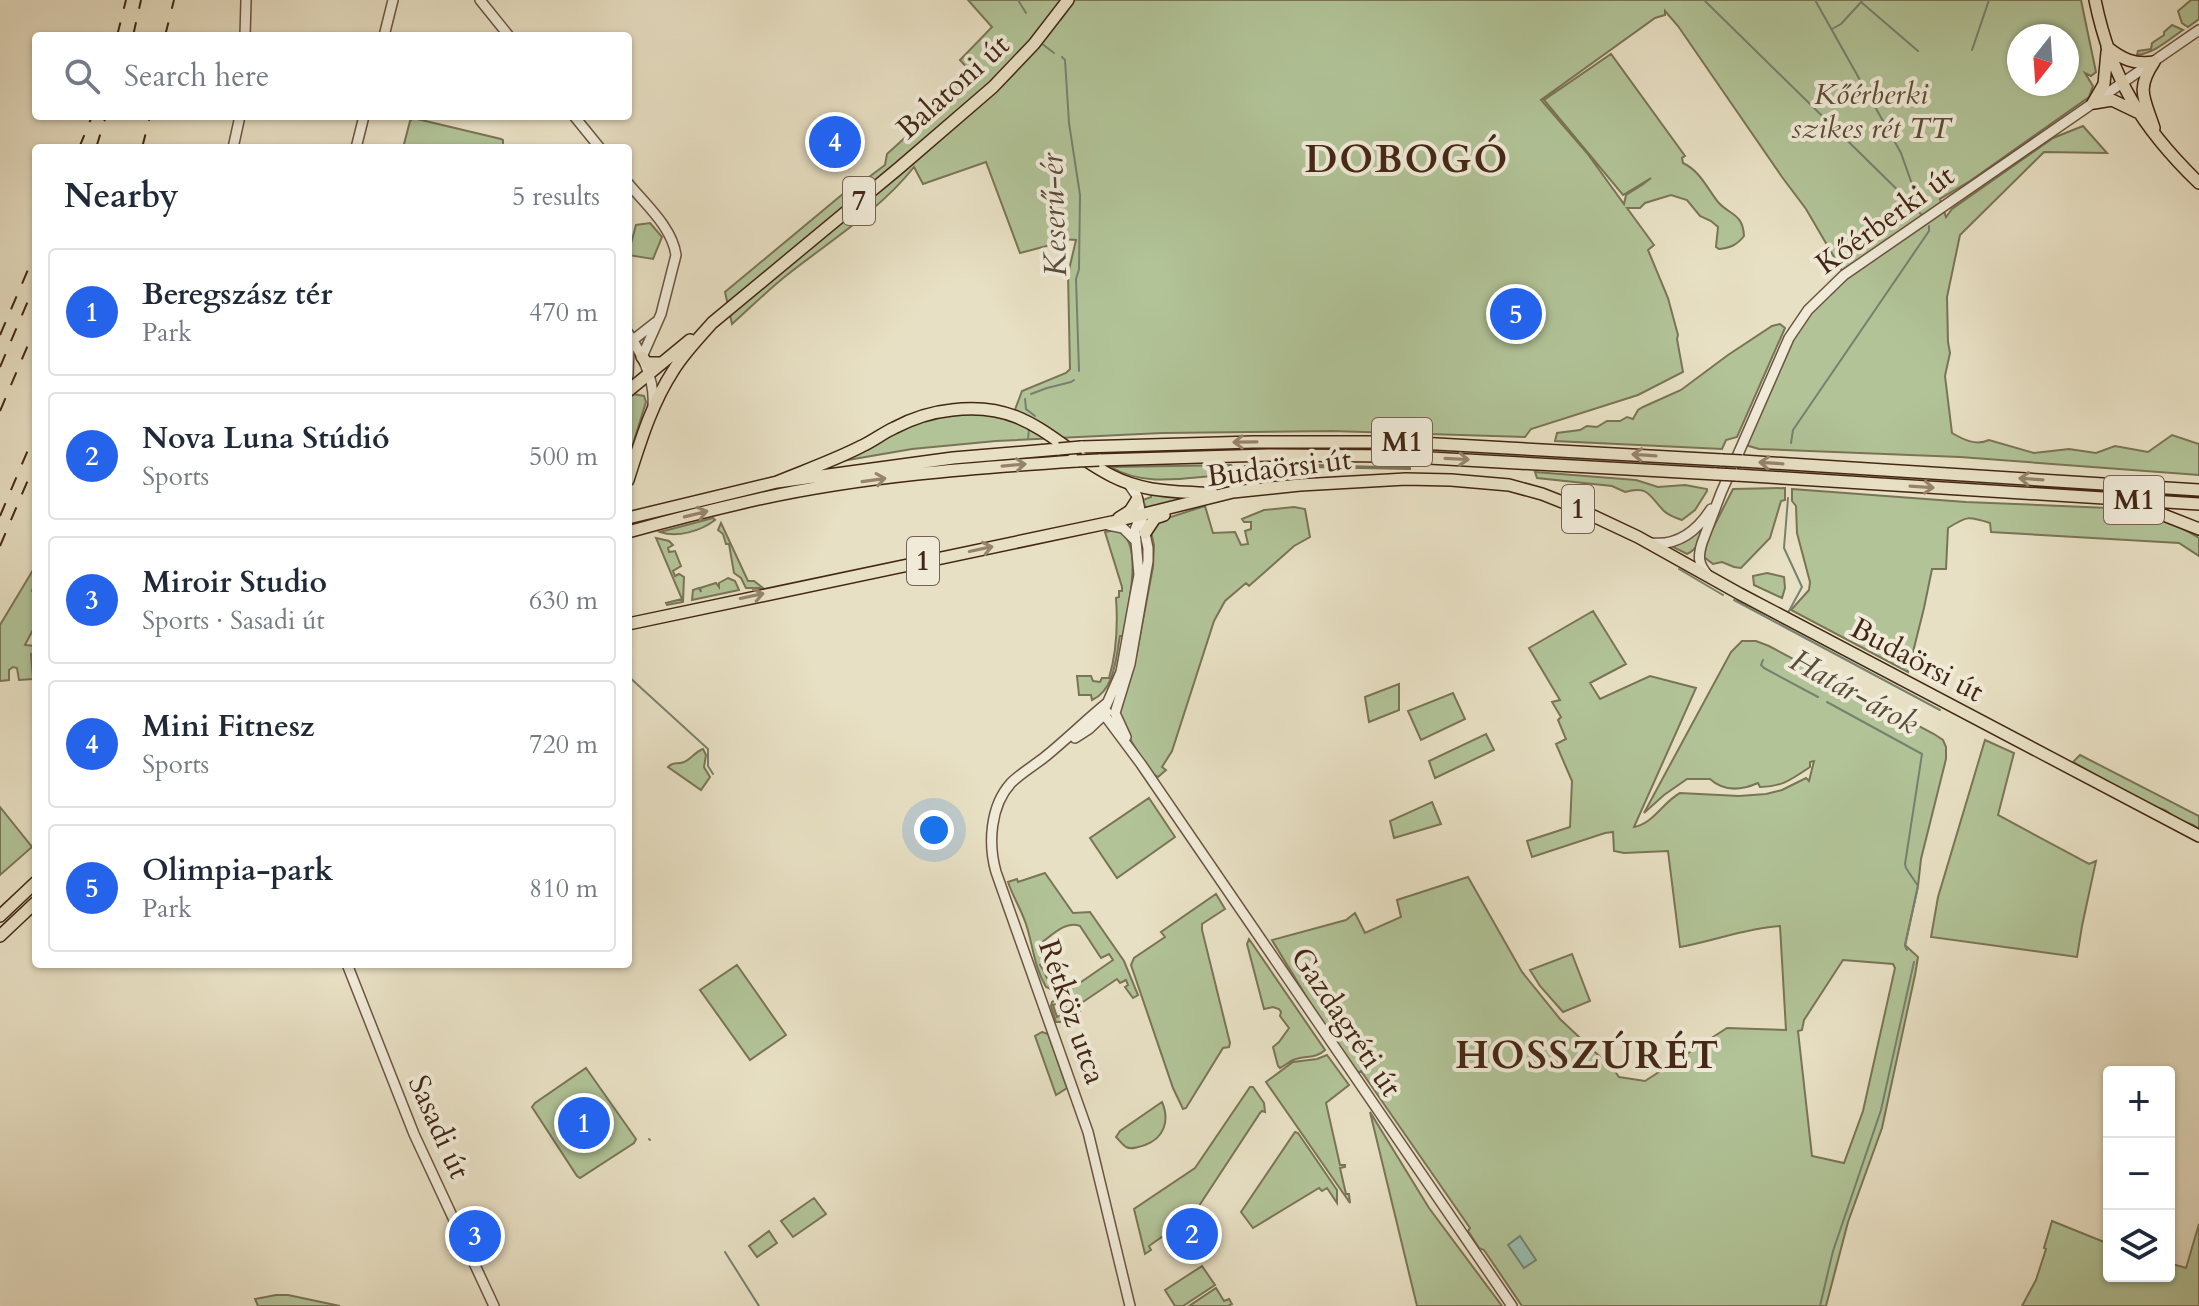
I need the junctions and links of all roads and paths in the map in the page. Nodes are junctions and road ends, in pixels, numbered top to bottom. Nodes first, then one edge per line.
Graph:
1 (246, 0) edge
2 (393, 0) edge
3 (480, 0) edge
4 (1068, 0) edge
5 (2095, 0) edge
6 (2199, 30) edge
7 (245, 32) edge
8 (385, 32) edge
9 (506, 32) edge
10 (2107, 47) junction
11 (2154, 62) junction
12 (2122, 83) junction
13 (2093, 103) junction
14 (2138, 112) junction
15 (239, 120) edge
16 (363, 120) edge
17 (577, 120) edge
18 (2157, 138) junction
19 (234, 144) edge
20 (357, 144) edge
21 (597, 144) edge
22 (2199, 183) edge
23 (632, 188) edge
24 (659, 320) junction
25 (712, 323) junction
26 (632, 340) edge
27 (632, 344) edge
28 (642, 357) junction
29 (662, 363) junction
30 (672, 371) junction
31 (648, 375) junction
32 (632, 388) edge
33 (651, 411) junction
34 (632, 468) edge
35 (777, 482) junction
36 (1128, 483) junction
37 (2199, 490) edge
38 (1721, 493) junction
39 (1220, 495) junction
40 (2069, 497) junction
41 (1137, 500) junction
42 (2199, 504) edge
43 (1184, 505) junction
44 (1140, 516) junction
45 (632, 517) edge
46 (1107, 523) junction
47 (2199, 529) edge
48 (632, 531) edge
49 (1140, 536) junction
50 (1643, 540) junction
51 (1702, 543) junction
52 (1682, 560) junction
53 (1707, 575) junction
54 (632, 623) edge
55 (1124, 687) junction
56 (1105, 710) junction
57 (1091, 727) junction
58 (1121, 733) junction
59 (1049, 754) junction
60 (2199, 836) edge
61 (32, 886) edge
62 (32, 906) edge
63 (0, 916) edge
64 (0, 936) edge
65 (349, 968) edge
66 (494, 1306) edge
67 (1130, 1306) edge
68 (1512, 1306) edge

1 - 7 street
2 - 8 street
3 - 9 street
4 - 25 main road, Balatoni út / 7
5 - 10 main road
6 - 11 street, Kőérberki út
10 - 11 main road
10 - 12 main road
10 - 13 main road
11 - 12 street, Kőérberki út
11 - 18 main road
12 - 13 street, Kőérberki út
12 - 14 main road
13 - 14 main road
13 - 38 street, Kőérberki út
14 - 18 main road
15 - 19 street
16 - 20 street
17 - 21 street
18 - 22 main road
23 - 24 street
24 - 26 street
24 - 28 street
25 - 29 main road, 7
25 - 30 main road, 7
27 - 28 street
28 - 29 main road
28 - 31 street
29 - 31 main road, 7
30 - 31 main road
30 - 33 main road, 7
31 - 32 main road, 7
31 - 33 street
33 - 34 main road, 7
35 - 36 main road, 1
37 -> 35 main road, M1, bridge
35 - 45 main road, M1
36 - 39 main road, 1
36 - 41 street, Gazdagréti út
38 - 50 street, Kőérberki út
38 - 51 street, Kőérberki út
39 - 43 main road, Budaörsi út / 1
39 - 50 main road, Budaörsi út / 1
40 - 42 main road, M1
40 - 47 main road
48 -> 40 main road, M1, bridge
41 - 44 street, Gazdagréti út
41 - 46 main road
43 - 44 main road, Budaörsi út / 1
43 - 49 main road
44 - 46 main road, Budaörsi út / 1
44 - 49 street, Gazdagréti út
46 - 49 street
54 -> 46 main road, Budaörsi út / 1
49 - 55 street, Gazdagréti út
49 - 56 street, Gazdagréti út
50 - 52 main road, Budaörsi út / 1
51 - 52 street, Kőérberki út
51 - 53 street, Kőérberki út
52 - 53 main road, Budaörsi út / 1
53 - 60 main road, Budaörsi út / 1
55 - 56 street, Gazdagréti út
55 - 58 street, Gazdagréti út
56 - 57 street, Rétköz utca
56 - 58 street
56 - 59 street, Rétköz utca
57 - 58 street
57 - 59 street, Rétköz utca
58 - 68 street, Gazdagréti út
59 - 67 street, Rétköz utca
61 - 63 main road
62 - 64 main road
65 - 66 street, Sasadi út

